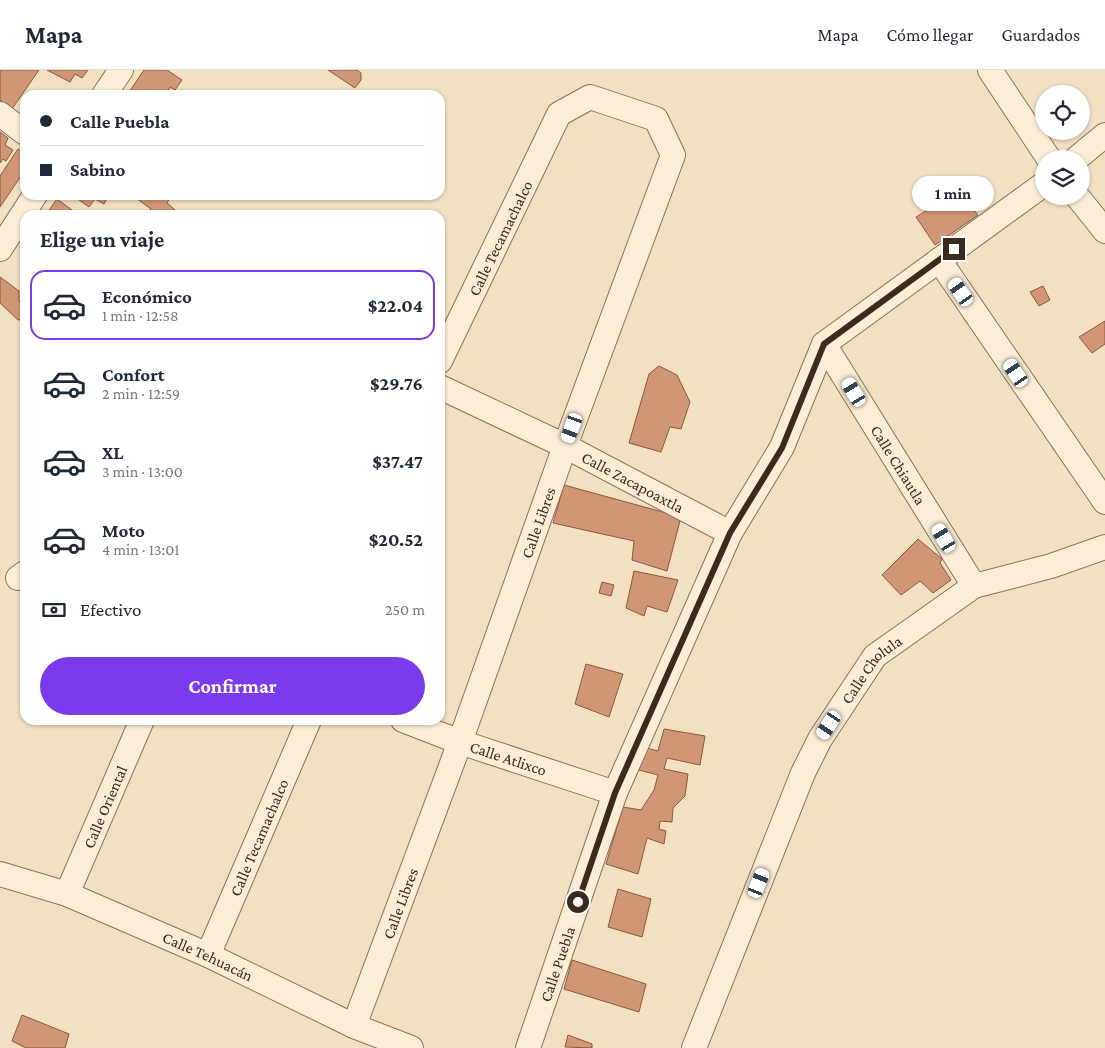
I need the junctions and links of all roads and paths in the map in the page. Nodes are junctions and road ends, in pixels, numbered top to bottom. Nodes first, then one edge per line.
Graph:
1 (121, 70) edge
2 (990, 70) edge
3 (107, 90) edge
4 (0, 114) edge
5 (559, 114) joint
6 (20, 129) edge
7 (1105, 136) edge
8 (1043, 150) edge
9 (1087, 150) edge
10 (1035, 191) edge
11 (1084, 205) edge
12 (20, 218) edge
13 (1105, 231) edge
14 (0, 249) edge
15 (939, 260) junction
16 (824, 344) junction
17 (445, 351) edge
18 (445, 389) edge
19 (565, 446) junction
20 (1105, 502) edge
21 (730, 533) junction
22 (1105, 547) edge
23 (974, 586) junction
24 (140, 725) edge
25 (307, 725) edge
26 (416, 725) edge
27 (460, 742) junction
28 (615, 793) junction
29 (0, 874) edge
30 (67, 894) junction
31 (208, 955) junction
32 (354, 1026) junction
33 (411, 1048) edge
34 (528, 1048) edge
35 (694, 1048) edge

1 - 3 street
2 - 8 street
4 - 6 street
5 - 17 street, Calle Tecamachalco
5 - 19 street, Calle Libres
7 - 9 street
10 - 15 street
11 - 13 street
12 - 14 street
15 - 16 street
15 - 20 street
16 - 21 street, Calle Puebla
16 - 23 street, Calle Chiautla
18 - 19 street, Calle Zacapoaxtla
19 - 21 street, Calle Zacapoaxtla
19 - 27 street, Calle Libres
21 - 28 street, Calle Puebla
22 - 23 street, Calle Cholula
23 - 35 street, Calle Cholula
24 - 30 street, Calle Oriental
25 - 31 street, Calle Tecamachalco
26 - 27 street, Calle Atlixco
27 - 28 street, Calle Atlixco
27 - 32 street, Calle Libres
28 - 34 street, Calle Puebla
29 - 30 street, Calle Tehuacán
30 - 31 street, Calle Tehuacán
31 - 32 street, Calle Tehuacán
32 - 33 street, Calle Tehuacán

